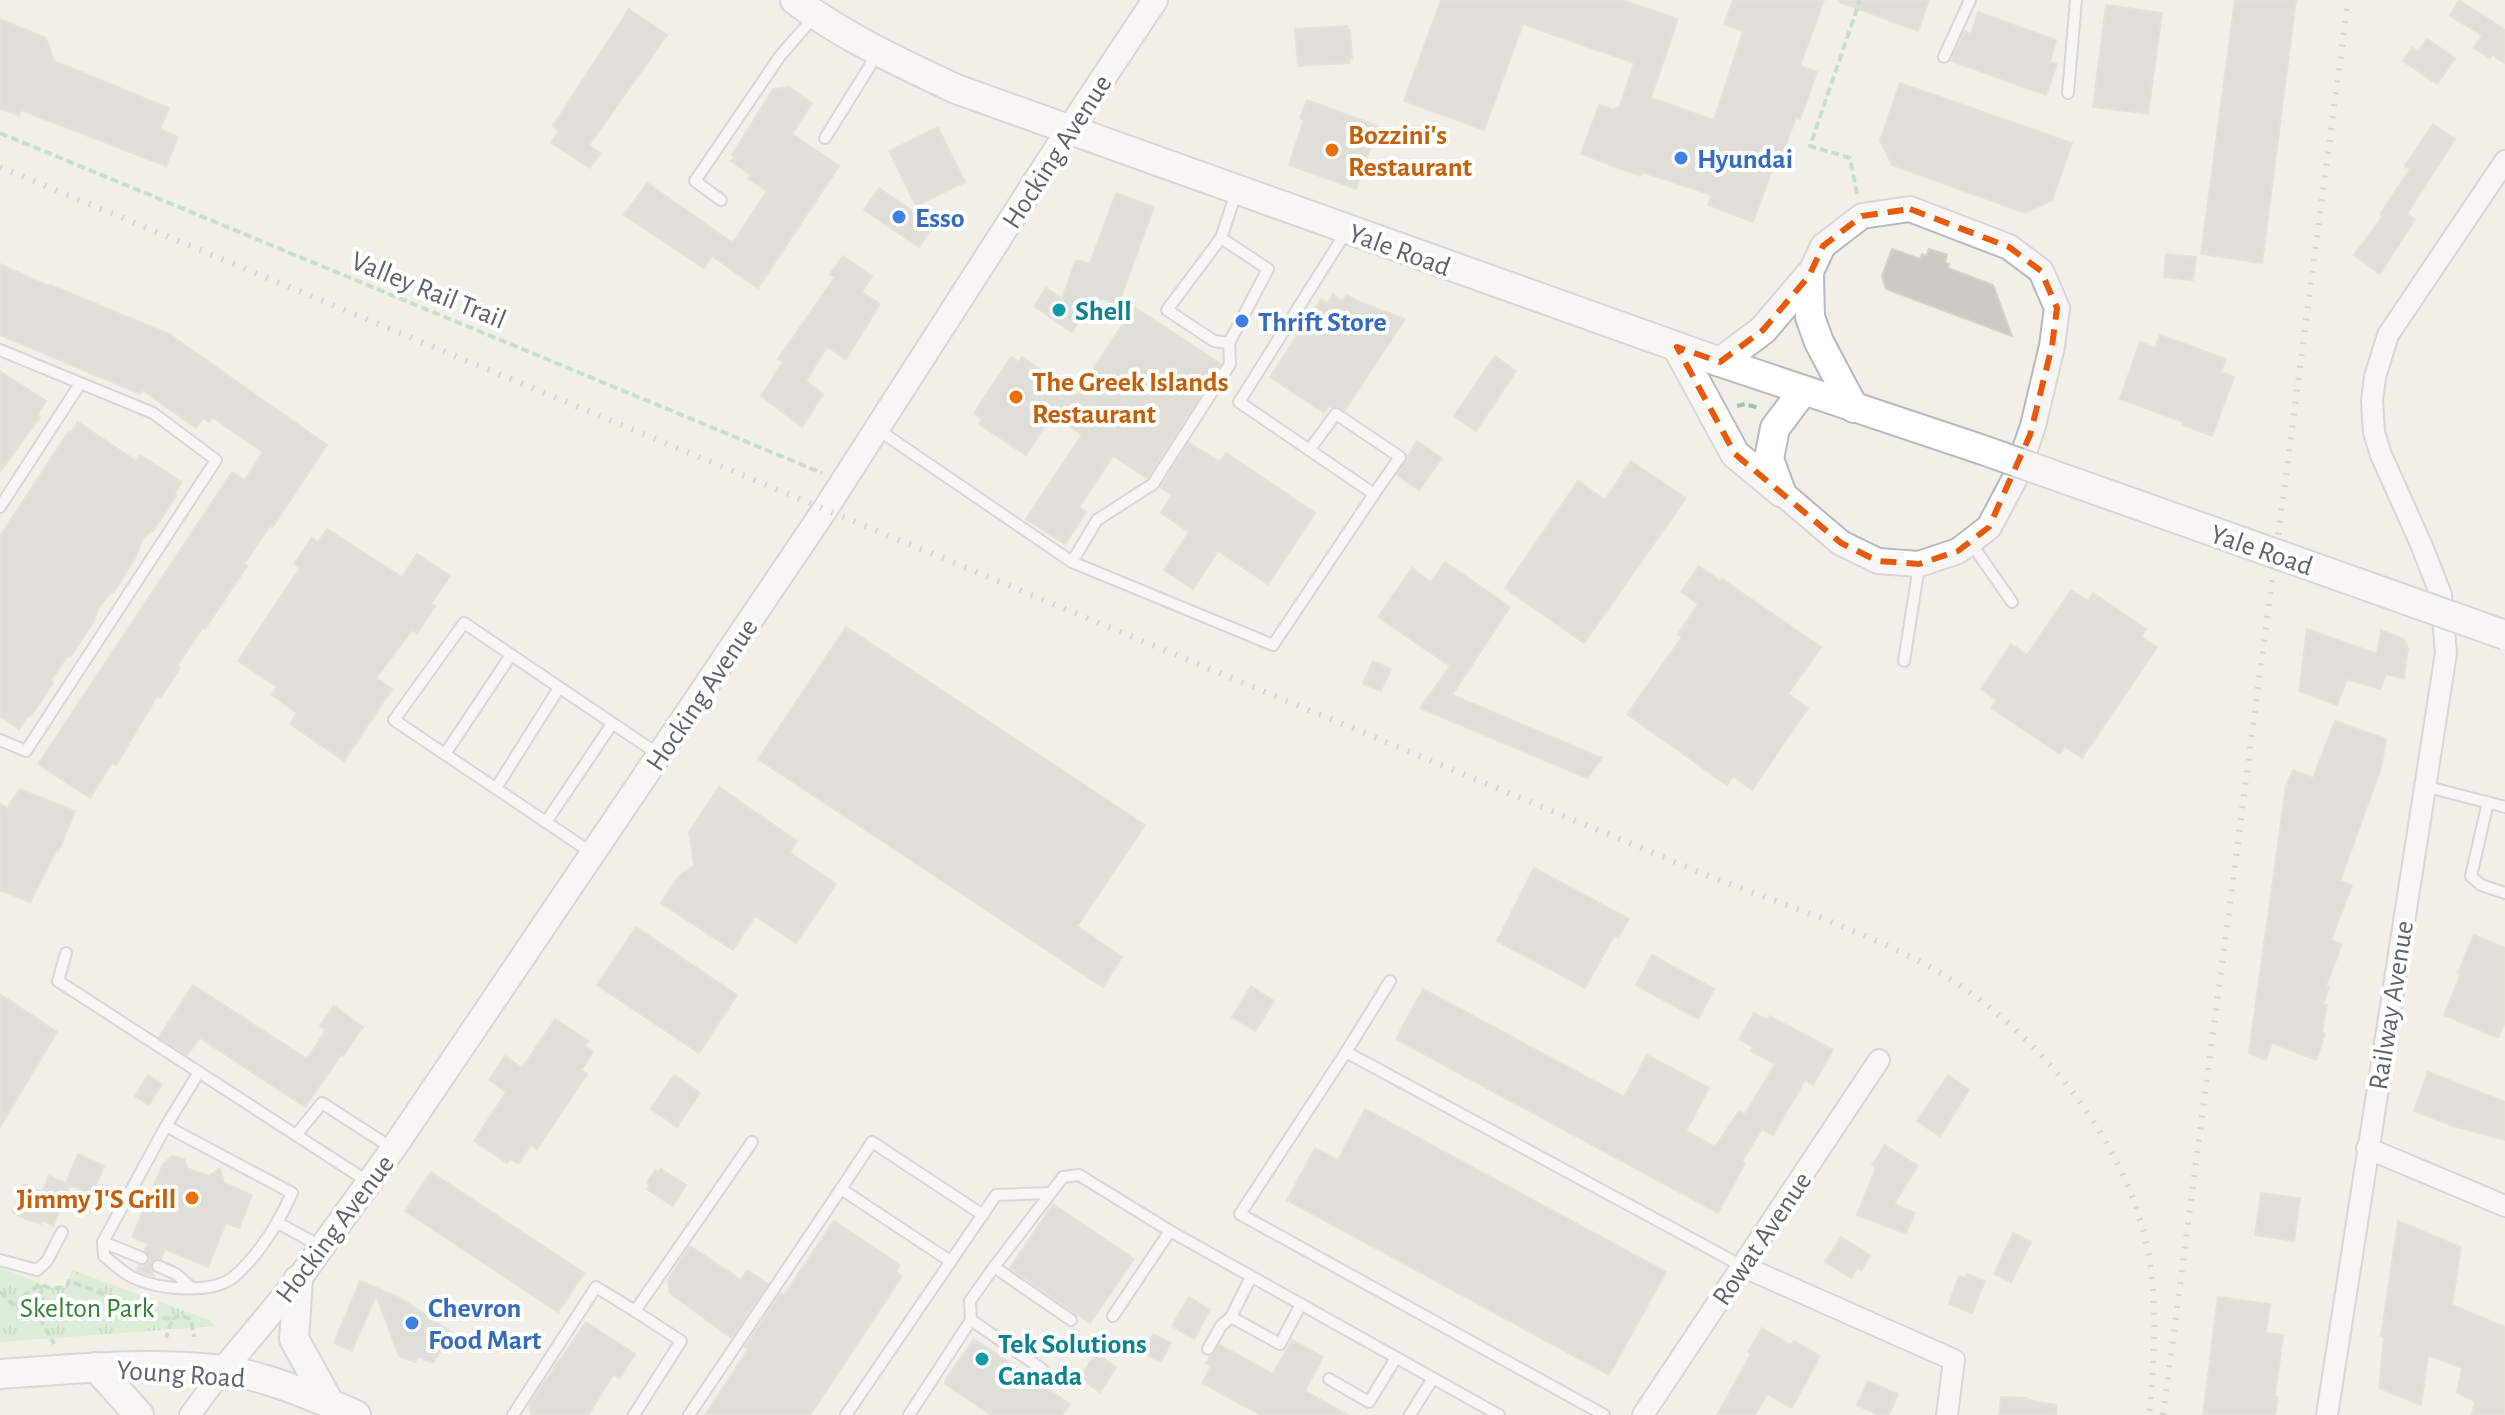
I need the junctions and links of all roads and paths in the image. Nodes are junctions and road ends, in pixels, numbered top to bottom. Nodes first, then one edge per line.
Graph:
1 (1155, 0) edge
2 (1860, 0) edge
3 (1970, 0) edge
4 (2076, 0) edge
5 (805, 8) edge
6 (879, 51) junction
7 (1944, 57) dead end
8 (2068, 93) dead end
9 (1068, 131) junction
10 (0, 133) edge
11 (825, 138) dead end
12 (2503, 168) edge
13 (1237, 191) junction
14 (721, 200) dead end
15 (1862, 216) junction
16 (1347, 230) junction
17 (1221, 238) junction
18 (1809, 276) junction
19 (1229, 343) junction
20 (1677, 347) junction
21 (0, 350) edge
22 (1720, 362) junction
23 (80, 384) junction
24 (1803, 391) junction
25 (1854, 408) junction
26 (1726, 409) dead end
27 (1765, 410) dead end
28 (877, 429) junction
29 (1309, 450) junction
30 (843, 481) junction
31 (1781, 492) junction
32 (1374, 494) junction
33 (0, 507) edge
34 (1970, 542) junction
35 (1072, 562) junction
36 (1919, 564) junction
37 (2012, 602) dead end
38 (2505, 635) edge
39 (511, 655) junction
40 (1904, 661) dead end
41 (559, 688) junction
42 (612, 724) junction
43 (0, 740) edge
44 (445, 754) junction
45 (659, 756) junction
46 (2424, 786) junction
47 (496, 788) junction
48 (2488, 802) junction
49 (2505, 807) edge
50 (546, 822) junction
51 (593, 853) junction
52 (2505, 893) edge
53 (66, 953) dead end
54 (1390, 981) dead end
55 (1346, 1052) junction
56 (1879, 1060) dead end
57 (199, 1072) junction
58 (166, 1126) junction
59 (296, 1135) junction
60 (752, 1142) dead end
61 (2367, 1148) junction
62 (393, 1149) junction
63 (369, 1183) junction
64 (841, 1189) junction
65 (1049, 1193) junction
66 (2505, 1206) edge
67 (983, 1215) junction
68 (278, 1223) junction
69 (1170, 1231) junction
70 (62, 1232) dead end
71 (103, 1242) junction
72 (323, 1247) junction
73 (142, 1258) dead end
74 (0, 1260) edge
75 (950, 1261) junction
76 (158, 1266) dead end
77 (1742, 1266) junction
78 (994, 1267) junction
79 (1251, 1277) junction
80 (298, 1280) junction
81 (41, 1284) junction
82 (192, 1288) junction
83 (0, 1292) edge
84 (1301, 1304) junction
85 (15, 1306) junction
86 (635, 1311) junction
87 (1113, 1316) dead end
88 (1231, 1317) junction
89 (40, 1318) junction
90 (172, 1319) junction
91 (971, 1320) junction
92 (1071, 1320) dead end
93 (194, 1337) dead end
94 (166, 1338) dead end
95 (54, 1344) dead end
96 (1208, 1349) dead end
97 (1396, 1358) junction
98 (96, 1367) junction
99 (1042, 1369) dead end
100 (223, 1370) junction
101 (0, 1374) edge
102 (1433, 1378) junction
103 (1329, 1379) dead end
104 (330, 1404) junction
105 (139, 1415) edge
106 (190, 1415) edge
107 (356, 1415) edge
108 (513, 1415) edge
109 (634, 1415) edge
110 (689, 1415) edge
111 (846, 1415) edge
112 (909, 1415) edge
113 (1410, 1415) edge
114 (1499, 1415) edge
115 (1604, 1415) edge
116 (1643, 1415) edge
117 (1947, 1415) edge
118 (2327, 1415) edge

1 - 9 street, Hocking Avenue
2 - 15 path
3 - 7 lane
4 - 8 lane
5 - 6 main road, Yale Road
5 - 14 lane
6 - 9 main road, Yale Road
6 - 11 lane
9 - 13 main road, Yale Road
9 - 28 street, Hocking Avenue
10 - 30 path, Valley Rail Trail
12 - 46 street, Railway Avenue
13 - 16 main road, Yale Road
13 - 17 lane
15 - 18 street
15 - 34 street
16 - 20 main road, Yale Road
16 - 29 lane
17 - 19 lane
17 - 19 lane
18 - 22 main road
18 - 25 main road
19 - 35 lane
20 - 22 main road, Yale Road
20 - 31 main road
21 - 23 lane
22 - 24 main road, Yale Road
23 - 33 lane
23 - 43 lane
24 - 25 main road, Yale Road
24 - 31 main road
25 - 38 main road, Yale Road, bridge
26 - 27 path
28 - 30 street, Hocking Avenue
28 - 35 lane
29 - 32 lane
29 - 32 lane
30 - 45 street, Hocking Avenue
31 - 36 street
32 - 35 lane
34 - 36 street
34 - 37 lane
36 - 40 lane
39 - 41 lane
39 - 44 lane
39 - 44 lane
41 - 42 lane
41 - 47 lane
42 - 45 lane
42 - 50 lane
44 - 47 lane
45 - 51 street, Hocking Avenue
46 - 48 lane
46 - 61 street, Railway Avenue
47 - 50 lane
48 - 49 lane
48 - 52 lane
50 - 51 lane
51 - 62 street, Hocking Avenue
53 - 57 lane
54 - 55 lane
55 - 77 lane
55 - 115 lane
56 - 77 street, Rowat Avenue
57 - 58 lane
57 - 59 lane
58 - 68 lane
58 - 71 lane
59 - 62 lane
59 - 63 lane
60 - 86 lane
61 - 66 street
61 - 118 street, Railway Avenue
62 - 63 street, Hocking Avenue
63 - 72 street, Hocking Avenue
64 - 67 lane
64 - 75 lane
64 - 110 lane
65 - 67 lane
65 - 69 lane
65 - 78 lane
67 - 75 lane
68 - 72 lane
68 - 82 lane
69 - 79 lane
69 - 87 lane
70 - 74 lane
71 - 73 lane
71 - 82 lane
72 - 80 street, Hocking Avenue
75 - 111 lane
76 - 82 lane
77 - 116 street, Rowat Avenue
77 - 117 street
78 - 91 lane
78 - 92 lane
79 - 84 lane
79 - 88 lane
80 - 100 street, Hocking Avenue
80 - 104 main road
81 - 85 path
81 - 89 path
81 - 90 path
83 - 85 path
84 - 88 lane
84 - 97 lane
85 - 89 path
86 - 108 lane
86 - 109 lane
88 - 96 lane
89 - 95 path
90 - 93 path
90 - 94 path
91 - 99 lane
91 - 112 lane
97 - 102 lane
97 - 103 lane
98 - 100 main road, Young Road
98 - 101 main road, Young Road
98 - 105 main road
100 - 104 main road, Young Road
100 - 106 street
102 - 113 lane
102 - 114 lane
104 - 107 main road, Young Road

